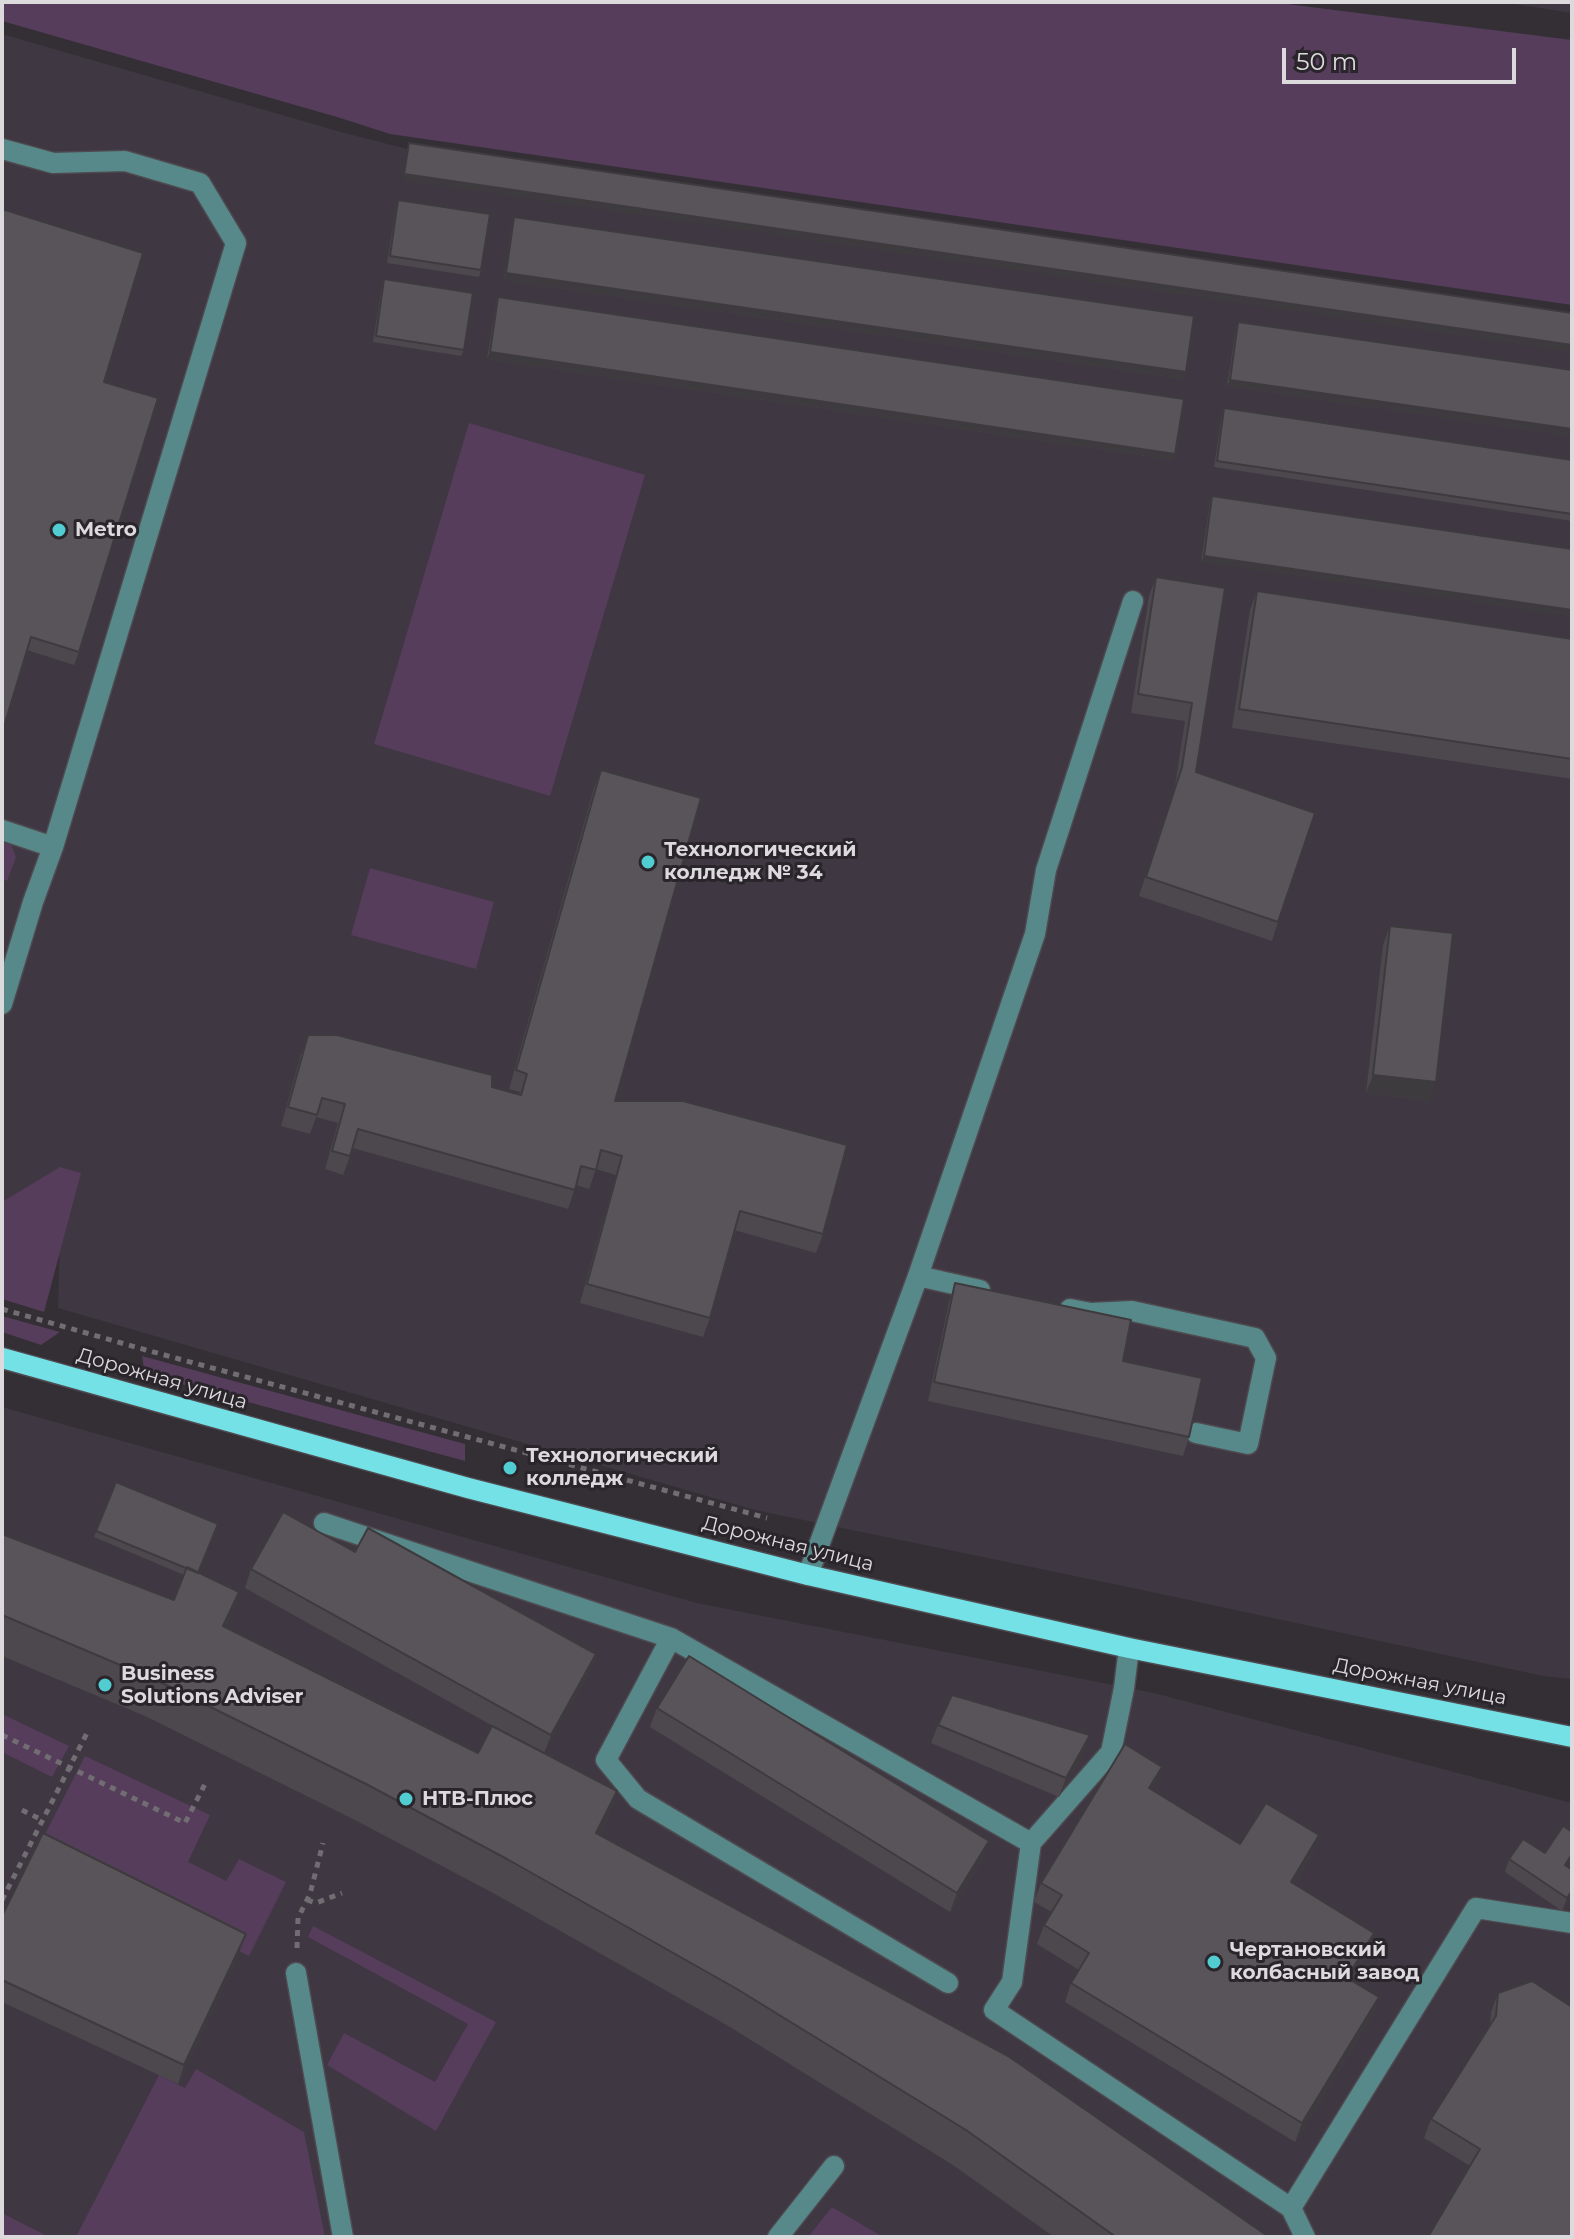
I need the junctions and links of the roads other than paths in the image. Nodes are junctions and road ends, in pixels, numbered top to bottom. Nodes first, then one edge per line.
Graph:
1 (2, 149) edge
2 (1133, 601) dead end
3 (2, 830) edge
4 (53, 847) junction
5 (2, 1004) edge
6 (918, 1276) junction
7 (997, 1293) edge
8 (1044, 1303) edge
9 (2, 1358) edge
10 (1196, 1433) edge
11 (324, 1523) dead end
12 (808, 1575) junction
13 (671, 1638) junction
14 (1129, 1648) junction
15 (1572, 1737) edge
16 (1031, 1843) junction
17 (1572, 1923) edge
18 (296, 1973) dead end
19 (948, 1983) dead end
20 (834, 2166) dead end
21 (1291, 2208) junction
22 (343, 2237) edge
23 (778, 2237) edge
24 (1305, 2237) edge

1 - 4 lane
2 - 6 lane
3 - 4 lane
4 - 5 lane
6 - 7 lane
6 - 12 lane
8 - 10 lane
9 - 12 main road, Дорожная улица
11 - 13 lane
12 - 14 main road, Дорожная улица
13 - 16 lane
13 - 19 lane
14 - 15 main road, Дорожная улица
14 - 16 lane
16 - 21 lane
17 - 21 lane
18 - 22 lane
20 - 23 lane
21 - 24 lane

